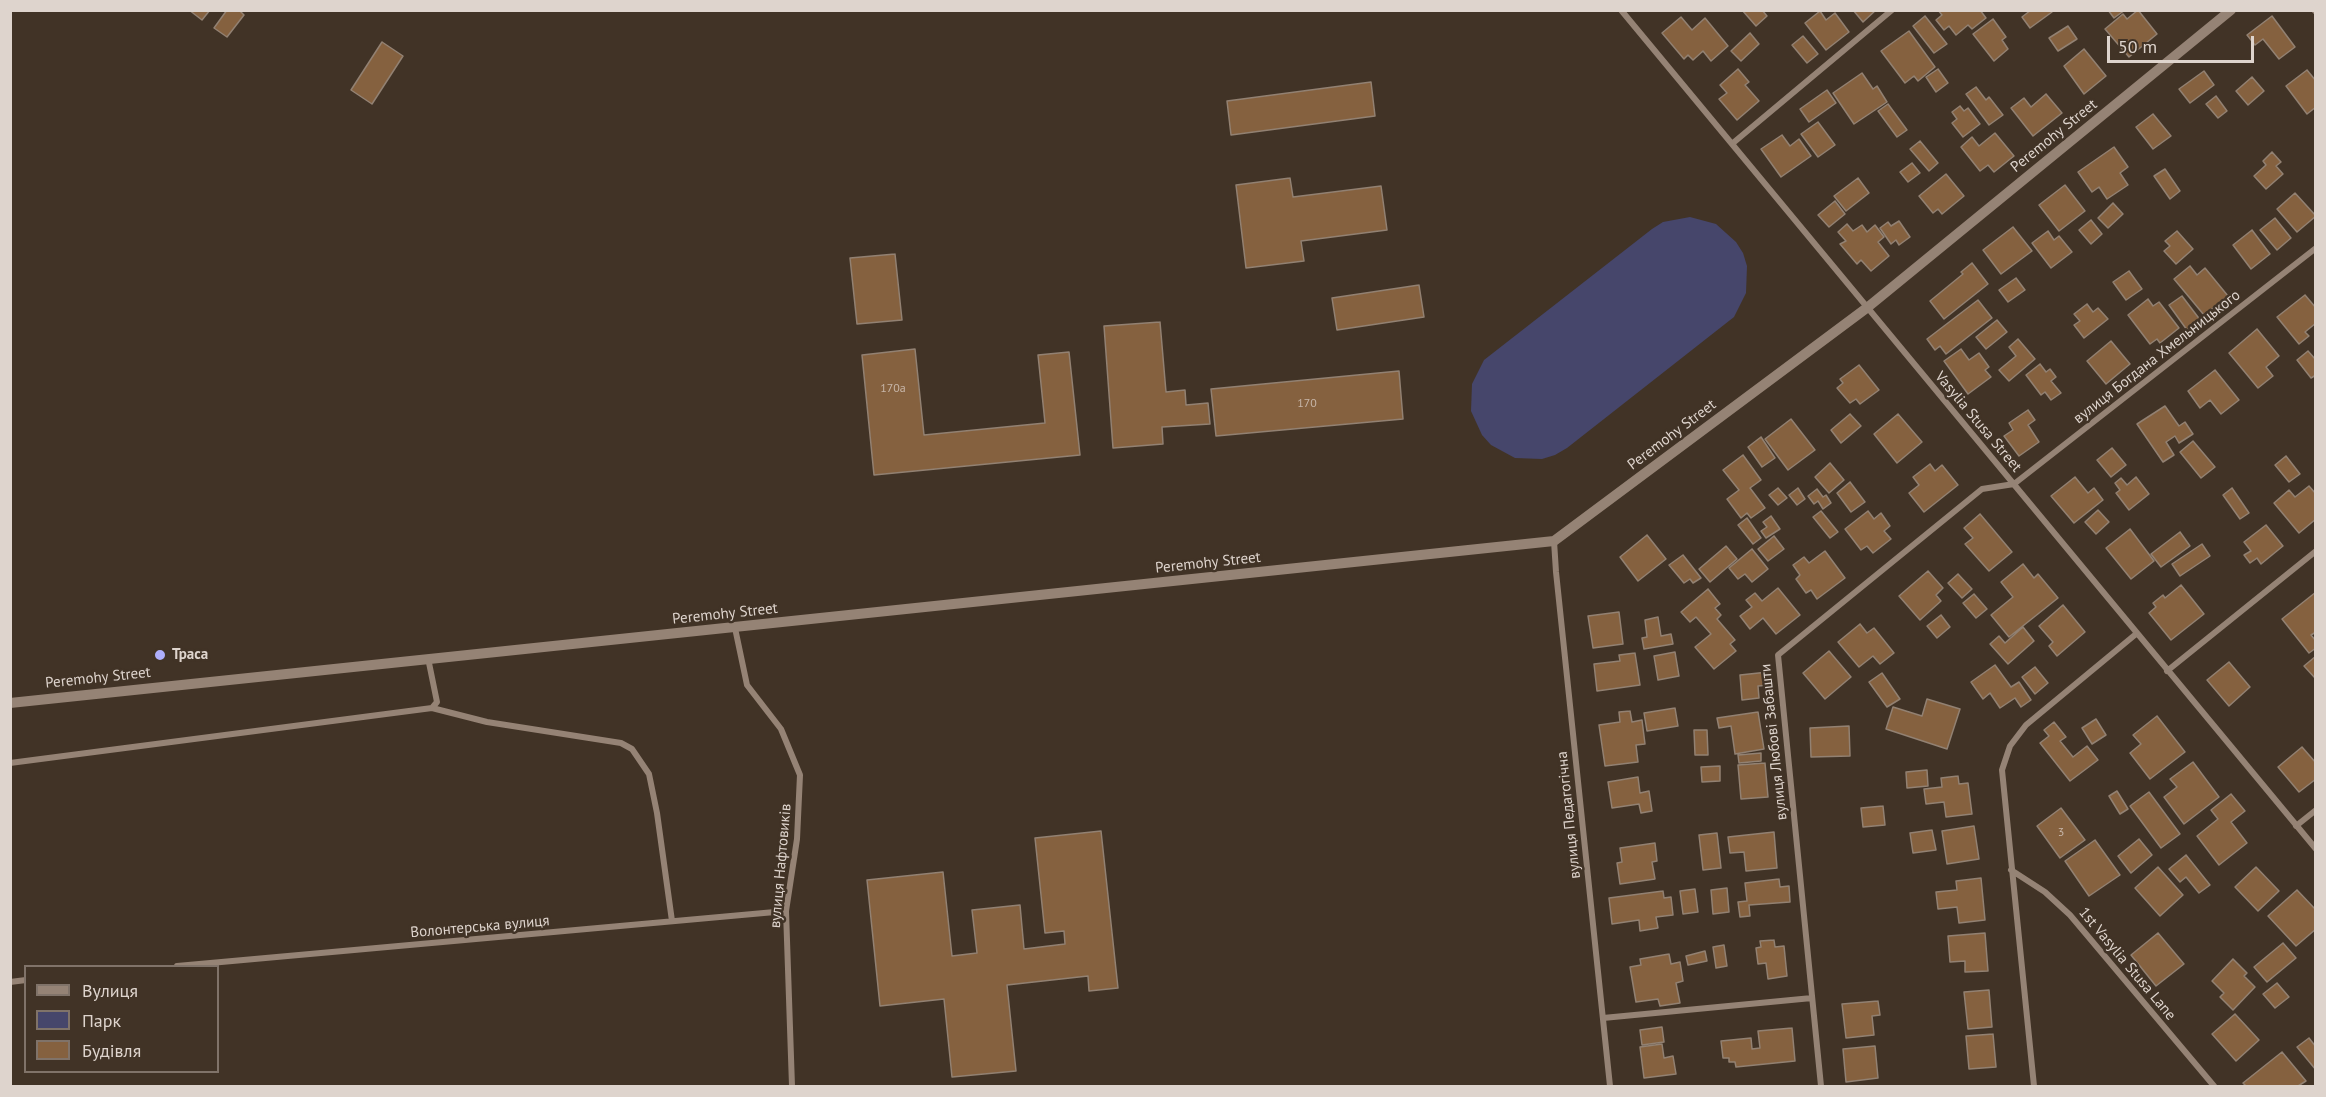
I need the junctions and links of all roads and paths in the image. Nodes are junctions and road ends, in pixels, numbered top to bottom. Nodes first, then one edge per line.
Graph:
1 (1621, 10) edge
2 (1892, 10) edge
3 (2231, 10) edge
4 (1733, 143) junction
5 (2316, 248) edge
6 (1868, 307) junction
7 (2014, 484) junction
8 (1554, 541) junction
9 (2316, 551) edge
10 (735, 628) junction
11 (2136, 633) junction
12 (428, 658) junction
13 (2168, 671) junction
14 (10, 703) edge
15 (432, 708) junction
16 (10, 763) edge
17 (2316, 810) edge
18 (2296, 826) junction
19 (2316, 849) edge
20 (2011, 870) junction
21 (786, 910) junction
22 (672, 921) junction
23 (188, 965) edge
24 (1812, 998) junction
25 (1603, 1018) junction
26 (792, 1086) edge
27 (1611, 1086) edge
28 (1821, 1086) edge
29 (2034, 1086) edge
30 (2214, 1086) edge

1 - 4 street, Vasylia Stusa Street
2 - 4 street
3 - 6 street, Peremohy Street
4 - 6 street, Vasylia Stusa Street
5 - 7 street, вулиця Богдана Хмельницького
6 - 7 street, Vasylia Stusa Street
6 - 8 street, Peremohy Street
7 - 11 street, Vasylia Stusa Street
7 - 24 street, вулиця Любові Забашти
8 - 10 street, Peremohy Street
8 - 25 street, вулиця Педагогічна
9 - 13 street
10 - 12 street, Peremohy Street
10 - 21 street, вулиця Нафтовиків
11 - 13 street, Vasylia Stusa Street
11 - 20 street
12 - 14 street, Peremohy Street
12 - 15 street
13 - 18 street, Vasylia Stusa Street
15 - 16 street
15 - 22 street
17 - 18 street
18 - 19 street, Vasylia Stusa Street
20 - 29 street
20 - 30 street, 1st Vasylia Stusa Lane
21 - 22 street, Волонтерська вулиця
21 - 26 street, вулиця Нафтовиків
22 - 23 street, Волонтерська вулиця
24 - 25 street
24 - 28 street, вулиця Любові Забашти
25 - 27 street, вулиця Педагогічна

